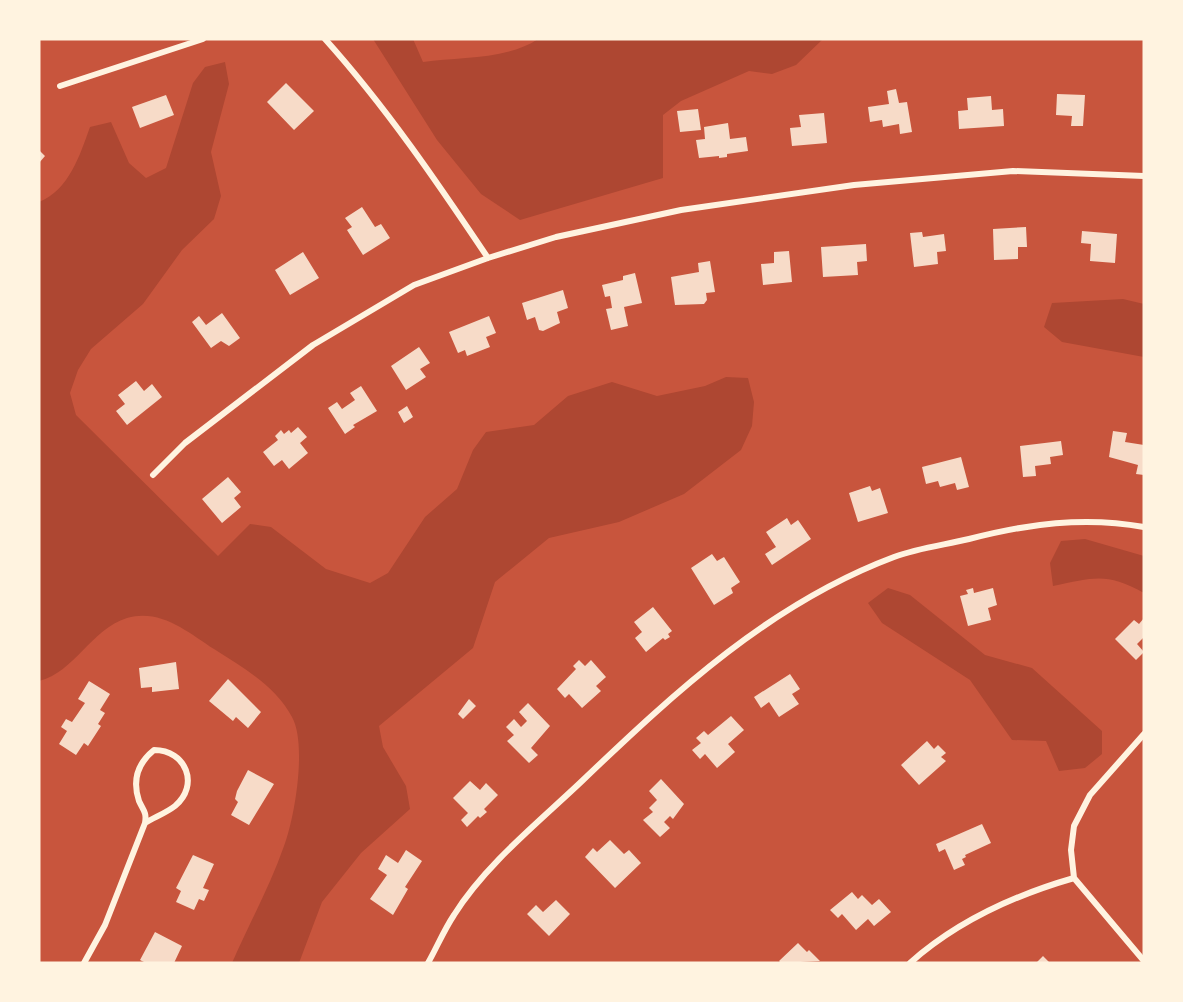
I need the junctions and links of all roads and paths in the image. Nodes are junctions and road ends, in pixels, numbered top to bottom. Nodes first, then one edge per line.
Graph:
1 (203, 39) edge
2 (325, 39) edge
3 (60, 86) dead end
4 (1144, 176) edge
5 (488, 258) junction
6 (153, 475) dead end
7 (1144, 527) edge
8 (1144, 734) edge
9 (145, 823) junction
10 (1074, 878) junction
11 (1144, 961) edge
12 (84, 963) edge
13 (428, 963) edge
14 (910, 963) edge

1 - 3 street
2 - 5 street
4 - 5 street
5 - 6 street
7 - 13 street
8 - 10 street
9 - 9 street
9 - 12 street
10 - 11 street
10 - 14 street

